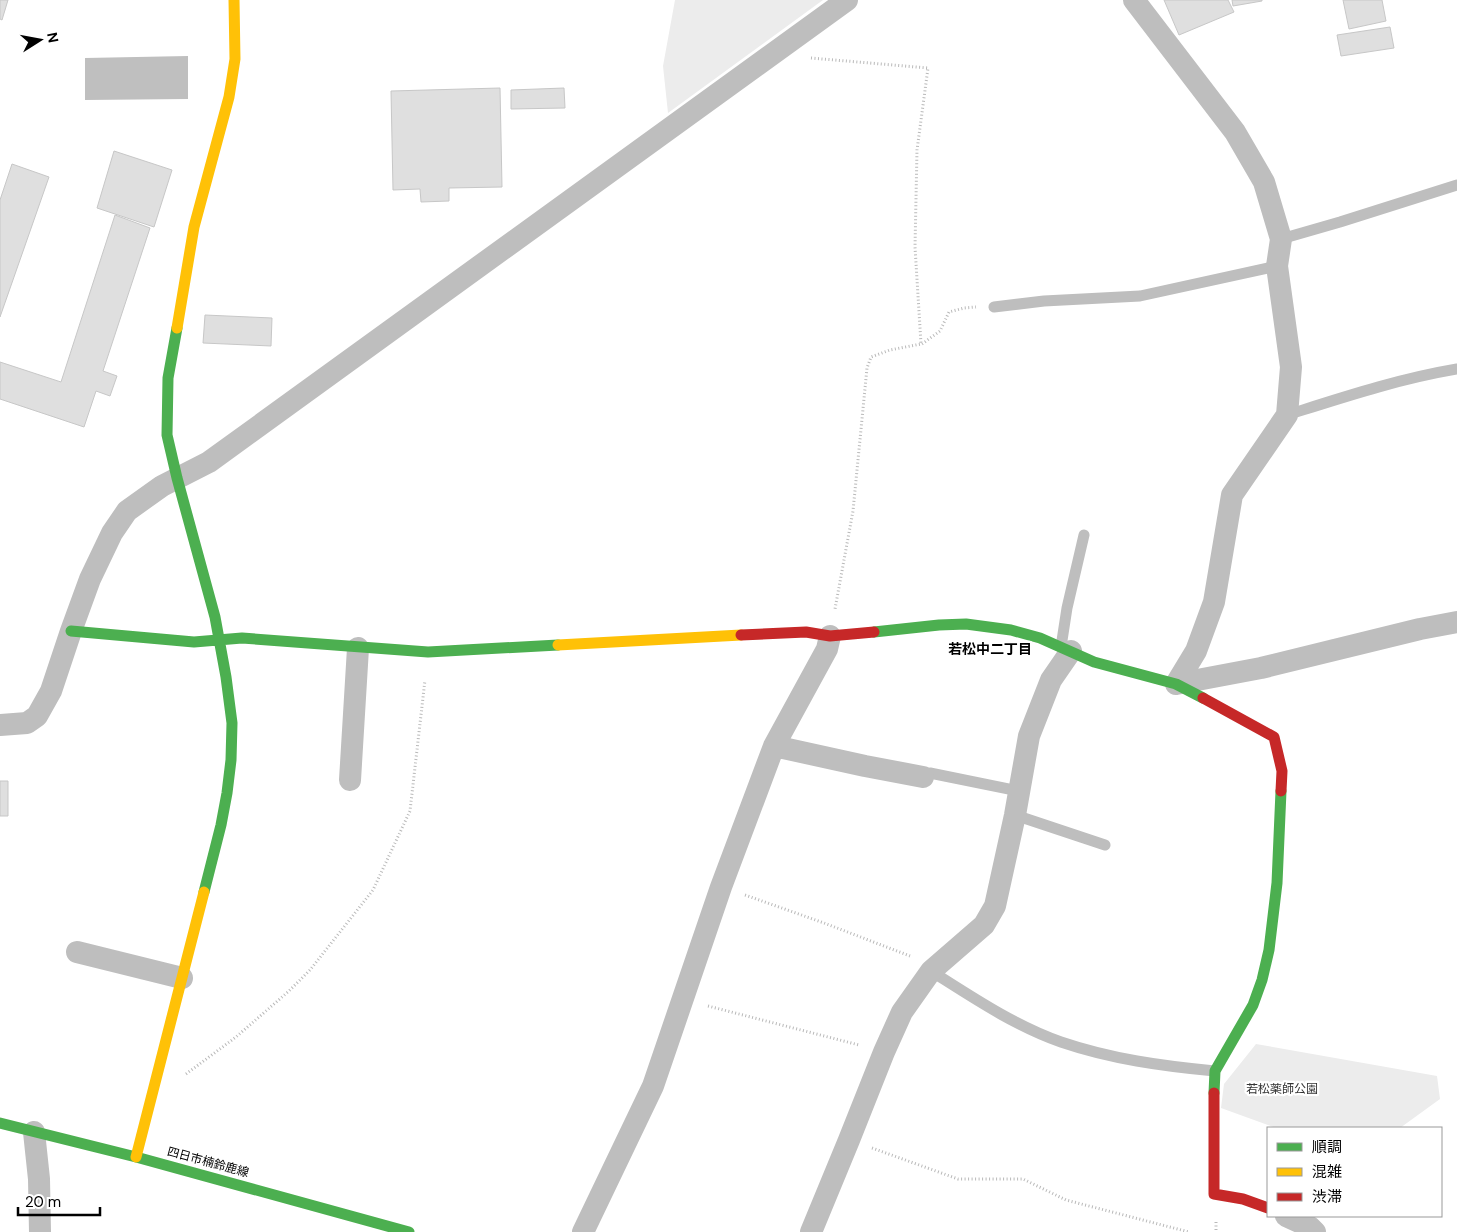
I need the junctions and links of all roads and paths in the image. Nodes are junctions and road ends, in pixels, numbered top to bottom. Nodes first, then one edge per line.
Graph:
1 (234, 0) edge
2 (847, 0) edge
3 (1134, 0) edge
4 (810, 58) dead end
5 (1457, 185) edge
6 (1281, 239) junction
7 (1277, 266) junction
8 (994, 307) joint
9 (921, 344) junction
10 (1457, 369) edge
11 (1287, 416) junction
12 (177, 478) junction
13 (1084, 534) dead end
14 (1457, 622) edge
15 (71, 631) junction
16 (830, 636) junction
17 (219, 639) junction
18 (358, 648) junction
19 (1066, 649) junction
20 (428, 652) junction
21 (1176, 684) junction
22 (0, 725) edge
23 (774, 746) junction
24 (923, 777) joint
25 (350, 780) dead end
26 (1019, 791) junction
27 (1015, 814) junction
28 (1106, 845) dead end
29 (721, 887) junction
30 (77, 952) dead end
31 (930, 971) junction
32 (182, 978) junction
33 (682, 999) junction
34 (884, 1052) junction
35 (1214, 1071) junction
36 (152, 1094) junction
37 (0, 1123) edge
38 (34, 1132) junction
39 (849, 1140) junction
40 (136, 1157) junction
41 (1267, 1208) edge
42 (1288, 1217) edge
43 (40, 1232) edge
44 (408, 1232) edge
45 (583, 1232) edge
46 (811, 1232) edge
47 (1190, 1232) edge
48 (1315, 1232) edge

1 - 12 street
2 - 12 street
3 - 6 street
4 - 9 path
5 - 6 lane
6 - 7 street
7 - 8 lane
7 - 11 street
8 - 9 path
9 - 16 path
10 - 11 lane
11 - 21 street
12 - 15 street
12 - 17 street
13 - 19 lane
14 - 21 street
15 - 17 street
15 - 22 street
16 - 19 street
16 - 20 street
16 - 23 street
17 - 18 street
17 - 32 street
18 - 20 street
18 - 25 street
19 - 21 street
19 - 26 street
20 - 36 path
21 - 35 street
23 - 24 street
23 - 29 street
24 - 26 lane
26 - 27 street
27 - 28 lane
27 - 31 street
29 - 31 path
29 - 33 street
30 - 32 street
31 - 34 street
31 - 35 lane
32 - 36 street
33 - 34 path
33 - 45 street
34 - 39 street
35 - 41 street
36 - 40 street
37 - 38 street, 四日市楠鈴鹿線
38 - 40 street, 四日市楠鈴鹿線
38 - 43 street
39 - 46 street
39 - 47 path
40 - 44 street, 四日市楠鈴鹿線
42 - 48 street

